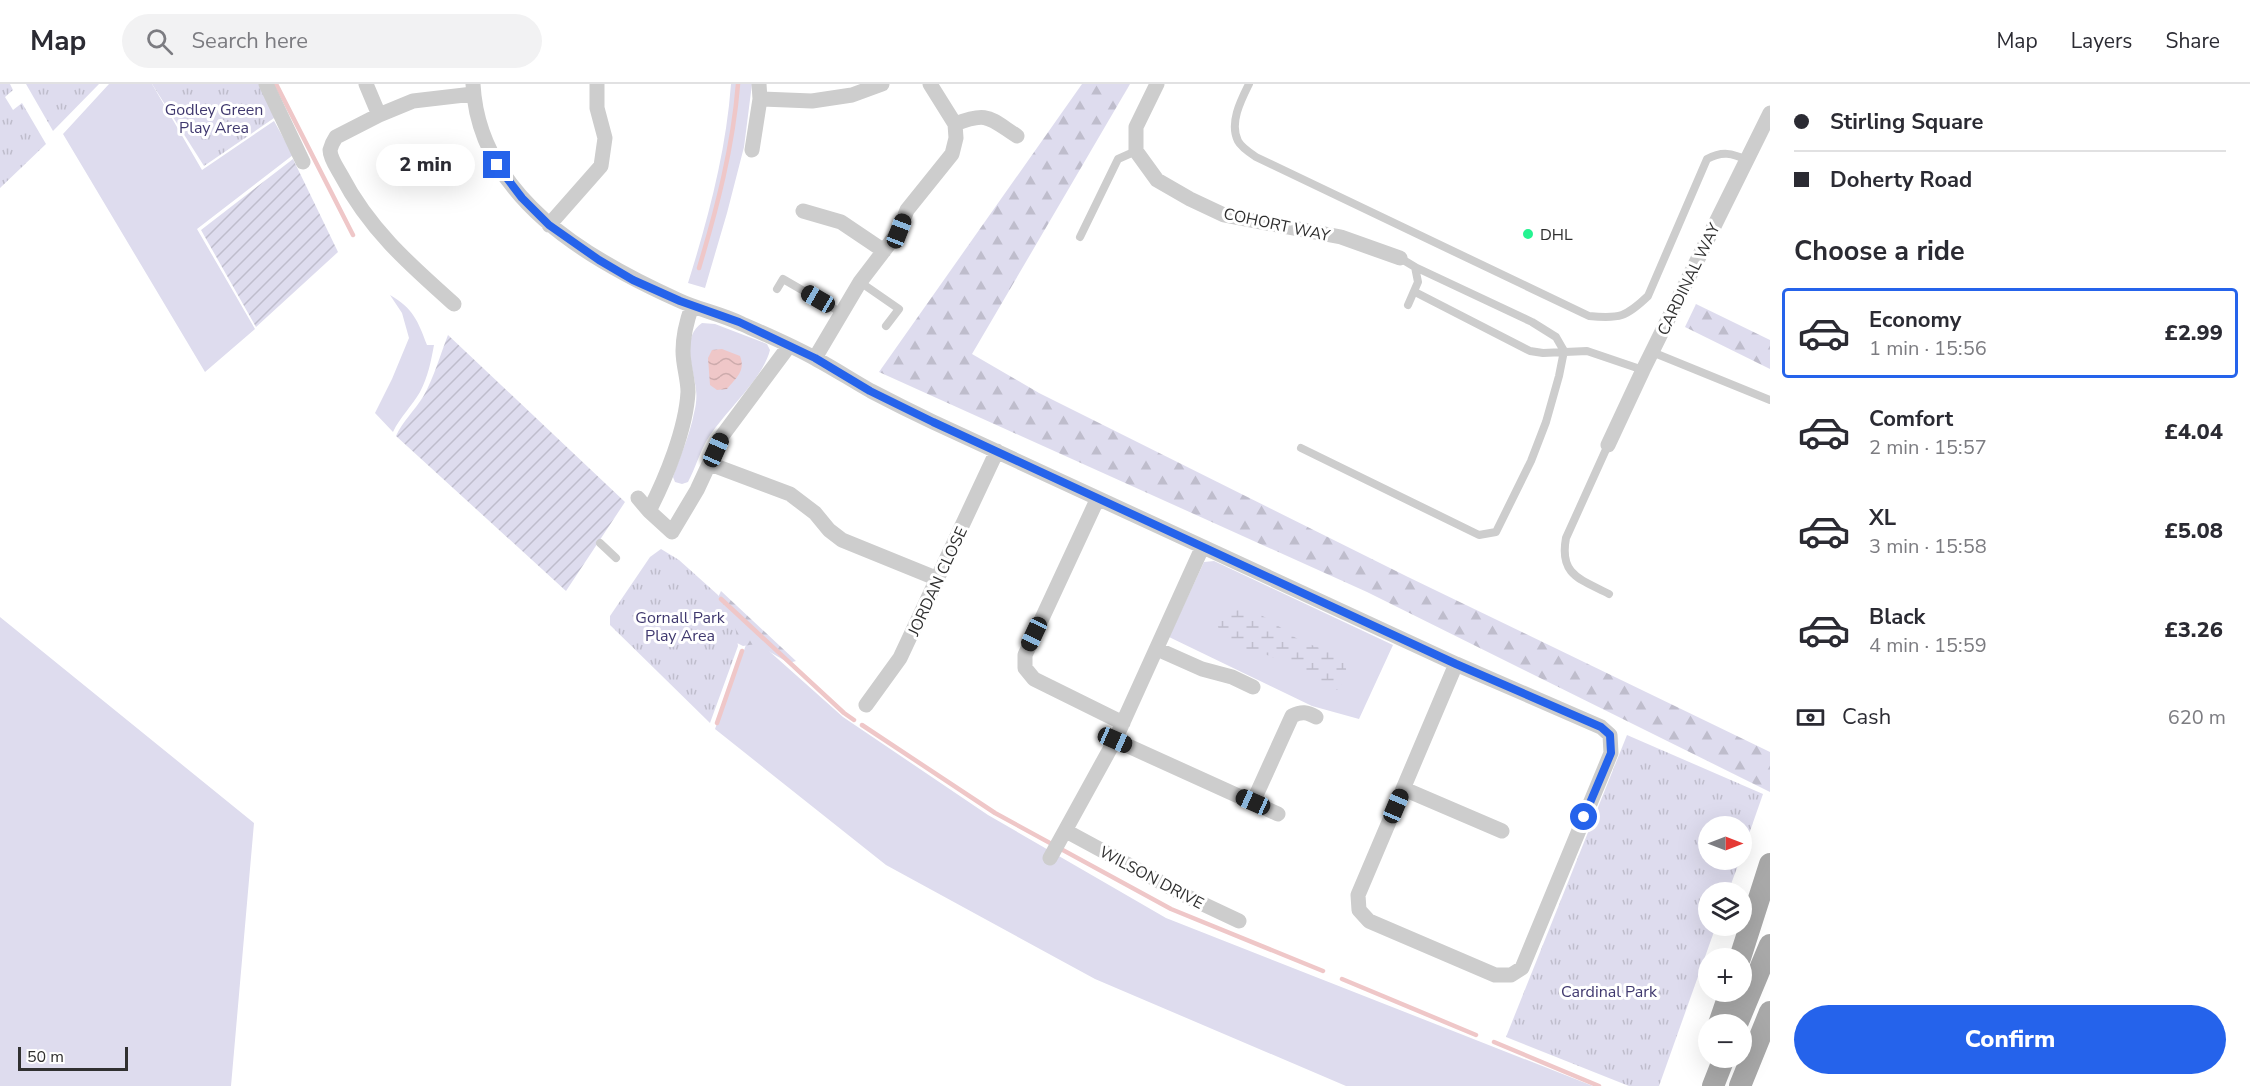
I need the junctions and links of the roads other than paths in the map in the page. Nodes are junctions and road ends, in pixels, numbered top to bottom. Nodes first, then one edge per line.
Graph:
1 (266, 84) edge
2 (366, 84) edge
3 (597, 84) edge
4 (882, 84) edge
5 (930, 84) edge
6 (1157, 84) edge
7 (1249, 84) edge
8 (473, 89) edge
9 (759, 91) edge
10 (1770, 113) edge
11 (379, 115) junction
12 (955, 124) junction
13 (1017, 136) dead end
14 (752, 150) dead end
15 (1136, 151) junction
16 (1747, 160) junction
17 (303, 162) dead end
18 (803, 211) dead end
19 (549, 225) junction
20 (1080, 237) dead end
21 (884, 251) junction
22 (1400, 258) joint
23 (1414, 267) junction
24 (860, 282) junction
25 (777, 289) dead end
26 (1415, 292) junction
27 (454, 304) dead end
28 (1408, 305) dead end
29 (692, 306) junction
30 (840, 312) junction
31 (886, 326) dead end
32 (789, 346) junction
33 (1564, 351) junction
34 (1652, 352) junction
35 (815, 358) junction
36 (1643, 370) junction
37 (1770, 400) edge
38 (1608, 445) joint
39 (1301, 448) dead end
40 (997, 451) junction
41 (710, 464) junction
42 (638, 498) dead end
43 (1097, 500) junction
44 (649, 511) junction
45 (600, 543) dead end
46 (1202, 548) junction
47 (616, 558) dead end
48 (938, 579) junction
49 (1609, 594) dead end
50 (1157, 648) junction
51 (1456, 664) junction
52 (1253, 687) dead end
53 (866, 705) dead end
54 (1316, 717) dead end
55 (1123, 723) junction
56 (1115, 740) junction
57 (1404, 789) junction
58 (1253, 802) junction
59 (1278, 814) dead end
60 (1502, 831) dead end
61 (1770, 864) edge
62 (1239, 921) dead end
63 (1770, 945) edge
64 (1743, 948) edge
65 (1770, 1012) edge
66 (1741, 1014) edge
67 (1770, 1048) edge
68 (1706, 1068) edge
69 (1720, 1068) edge
70 (1700, 1086) edge
71 (1713, 1086) edge
72 (1740, 1086) edge
73 (1752, 1086) edge

1 - 17 street
2 - 11 street
3 - 19 street
4 - 9 street
5 - 12 street
6 - 15 street
7 - 16 lane
8 - 11 street
8 - 19 street
9 - 14 street
10 - 16 street, CARDINAL WAY
11 - 27 street
12 - 13 street
12 - 21 street
15 - 20 lane
15 - 22 street, COHORT WAY
16 - 34 street, CARDINAL WAY
18 - 21 street
19 - 29 street
21 - 24 street
22 - 23 lane
23 - 26 lane
23 - 33 lane
24 - 30 street
24 - 31 lane
25 - 30 lane
26 - 28 lane
26 - 33 lane
29 - 32 street
29 - 44 street
30 - 35 street
32 - 35 street
32 - 41 street
33 - 36 lane
33 - 39 lane
34 - 36 street, CARDINAL WAY
34 - 37 lane
35 - 40 street
36 - 38 street, CARDINAL WAY
38 - 49 lane
40 - 43 street
40 - 48 street, JORDAN CLOSE
41 - 44 street
41 - 48 street
42 - 44 street
43 - 46 street
43 - 55 street
45 - 47 lane
46 - 50 street
46 - 51 street
48 - 53 street, JORDAN CLOSE
50 - 52 street
50 - 55 street
51 - 57 street
51 - 57 street
54 - 58 street
55 - 56 street
56 - 58 street
56 - 62 street, WILSON DRIVE
57 - 60 street
58 - 59 street
61 - 64 main road
63 - 66 main road
65 - 72 main road
67 - 73 main road
68 - 70 main road
69 - 71 main road

